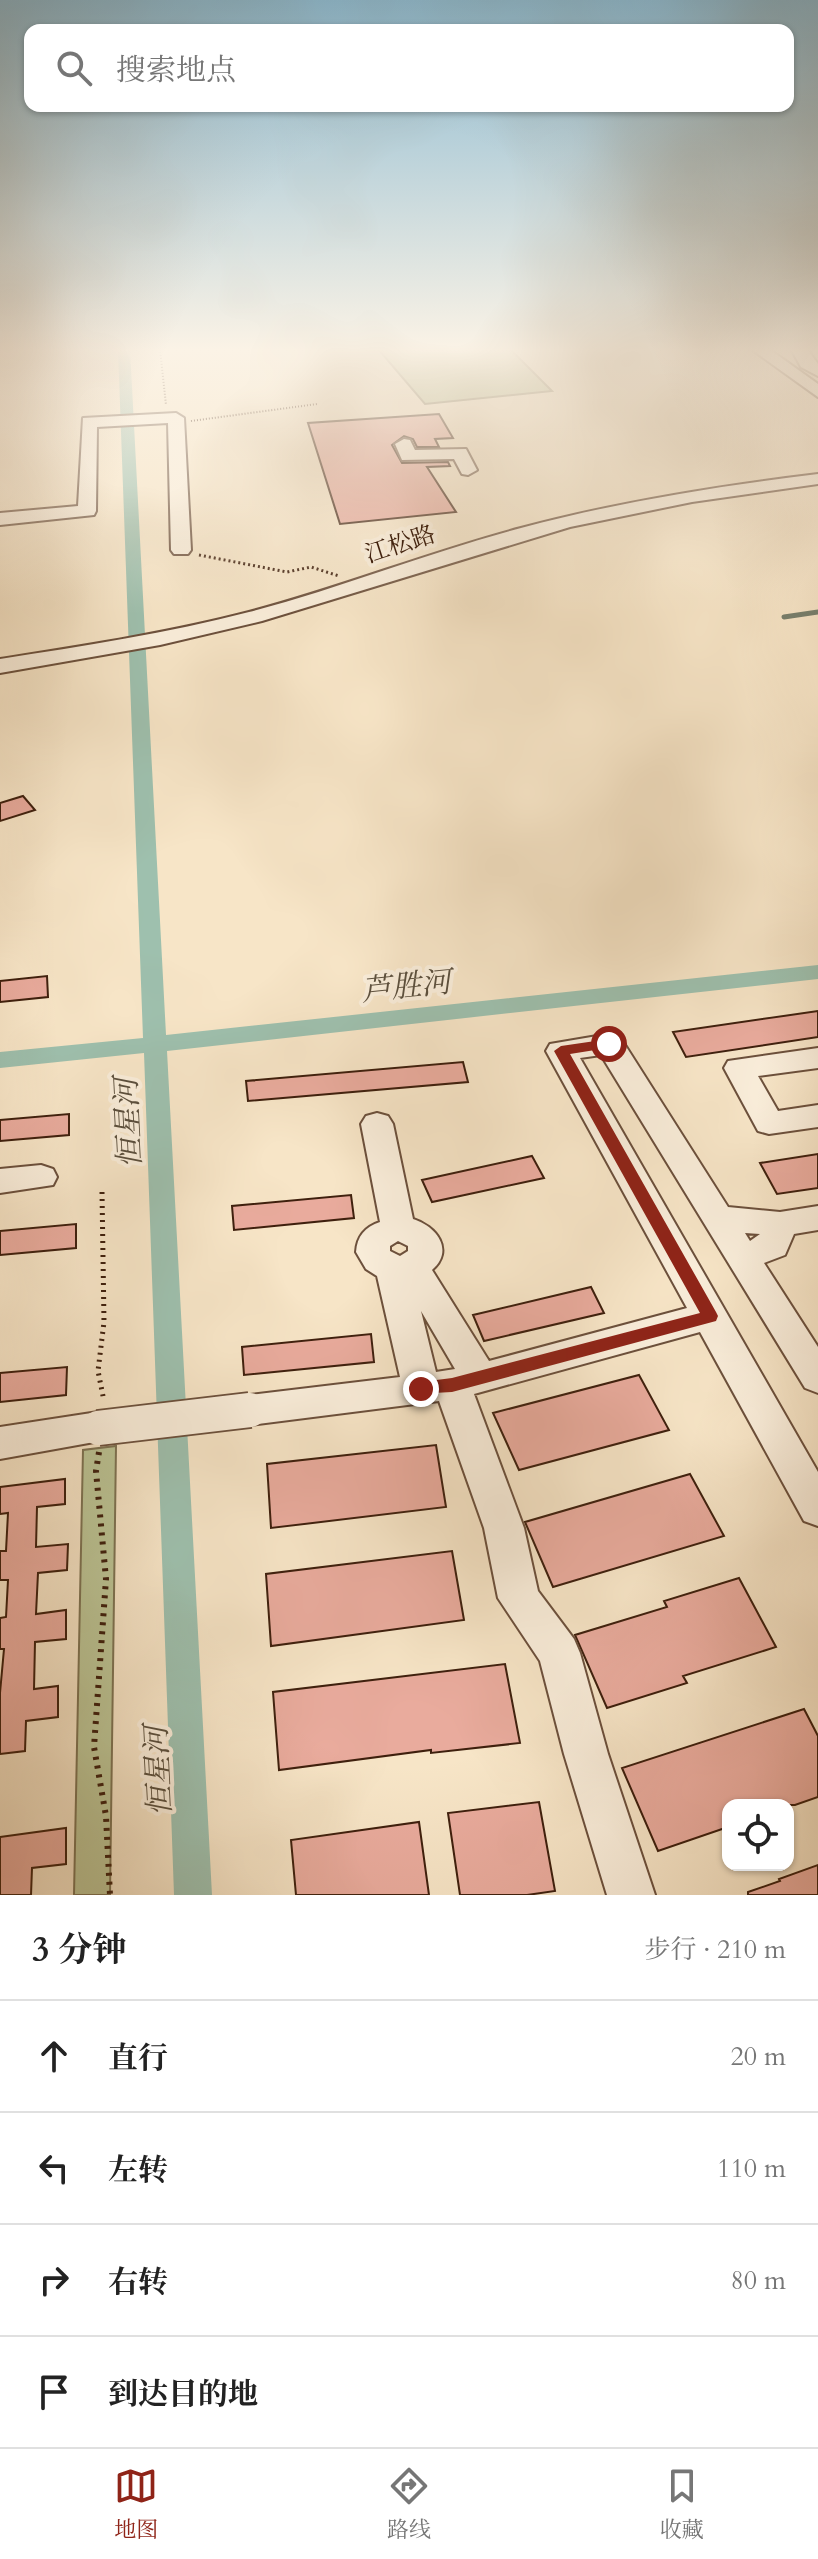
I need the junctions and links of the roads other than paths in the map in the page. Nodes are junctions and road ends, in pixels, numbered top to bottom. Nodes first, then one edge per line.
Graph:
1 (89, 437) edge
2 (177, 437) edge
3 (404, 444) dead end
4 (468, 470) dead end
5 (818, 473) edge
6 (818, 479) edge
7 (0, 519) edge
8 (181, 550) road end
9 (348, 582) junction
10 (95, 646) junction
11 (0, 656) edge
12 (0, 666) edge
13 (818, 1058) edge
14 (818, 1116) edge
15 (377, 1124) dead end
16 (41, 1177) dead end
17 (0, 1181) edge
18 (718, 1218) junction
19 (818, 1218) edge
20 (780, 1224) junction
21 (743, 1258) junction
22 (403, 1268) junction
23 (710, 1316) junction
24 (818, 1378) edge
25 (451, 1384) junction
26 (0, 1443) edge
27 (818, 1509) edge
28 (631, 1895) edge

1 - 7 street
2 - 8 street
3 - 4 street
5 - 9 street, 江松路
6 - 9 street, 江松路
9 - 10 street, 江松路
10 - 11 street, 江松路
10 - 12 street, 江松路
13 - 14 street
15 - 22 street
16 - 17 street
18 - 20 street
18 - 21 street
18 - 23 street
19 - 20 street
20 - 21 street
21 - 24 street
22 - 25 street
22 - 25 street
23 - 25 street
23 - 27 street
25 - 26 street, bridge
25 - 28 street

